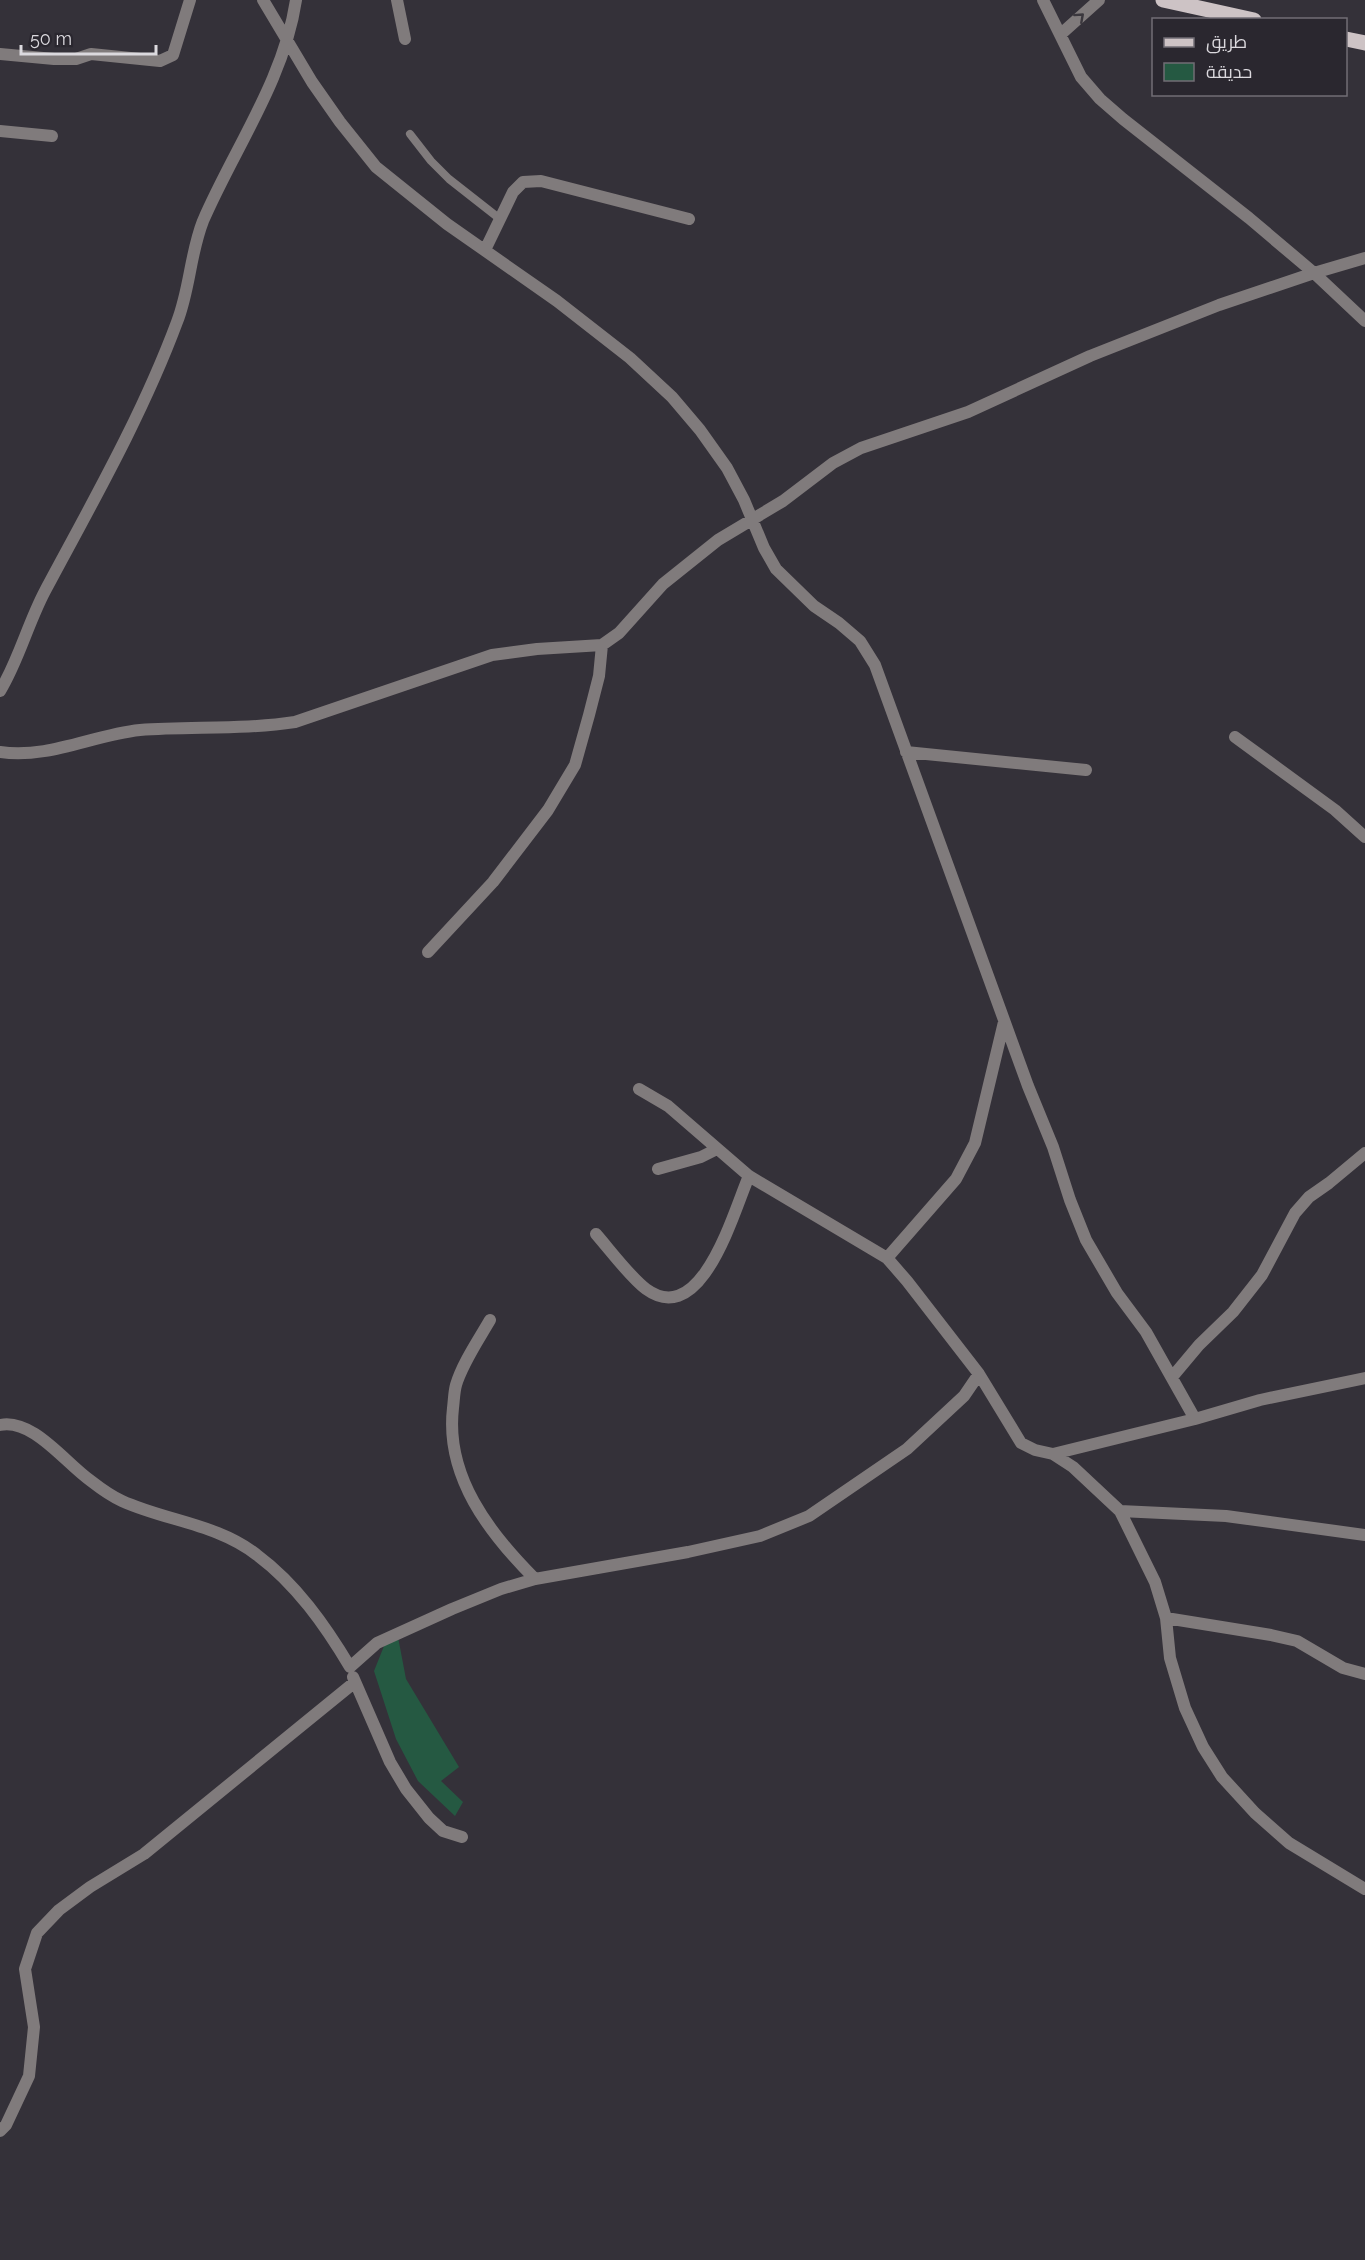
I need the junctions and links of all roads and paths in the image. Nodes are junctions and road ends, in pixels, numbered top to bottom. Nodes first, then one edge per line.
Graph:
1 (190, 0) edge
2 (263, 0) edge
3 (296, 0) edge
4 (397, 0) edge
5 (1043, 0) edge
6 (1099, 0) edge
7 (1163, 0) edge
8 (1245, 18) edge
9 (1062, 34) junction
10 (405, 39) dead end
11 (1347, 39) edge
12 (287, 41) junction
13 (1365, 43) edge
14 (0, 54) edge
15 (0, 131) edge
16 (410, 134) dead end
17 (52, 136) dead end
18 (500, 219) junction
19 (689, 219) dead end
20 (485, 250) junction
21 (1365, 258) edge
22 (1314, 273) junction
23 (1365, 321) edge
24 (753, 520) junction
25 (603, 645) junction
26 (0, 691) edge
27 (1235, 737) dead end
28 (0, 752) edge
29 (906, 752) junction
30 (1086, 770) dead end
31 (1365, 837) edge
32 (428, 952) dead end
33 (1004, 1021) junction
34 (639, 1089) dead end
35 (717, 1149) junction
36 (1365, 1153) edge
37 (658, 1169) dead end
38 (749, 1176) junction
39 (596, 1234) dead end
40 (887, 1258) junction
41 (490, 1320) dead end
42 (979, 1374) junction
43 (1173, 1376) junction
44 (1365, 1378) edge
45 (1195, 1419) junction
46 (0, 1425) edge
47 (1053, 1454) junction
48 (1120, 1511) junction
49 (1365, 1535) edge
50 (535, 1579) junction
51 (1166, 1618) junction
52 (350, 1667) junction
53 (1365, 1674) edge
54 (355, 1682) junction
55 (462, 1837) dead end
56 (1365, 1889) edge
57 (0, 2131) edge

1 - 14 street
2 - 12 street
3 - 12 street
4 - 10 street
5 - 9 street
9 -> 6 street
7 - 8 main road
9 - 22 street
11 - 13 main road
12 - 20 street
12 - 26 street
15 - 17 street
16 - 18 lane
18 - 19 street
18 - 20 street
20 - 24 street
21 - 22 street
22 - 23 street
22 - 24 street
24 - 25 street
24 - 29 street
25 - 28 street
25 - 32 street
27 - 31 street
29 - 30 street
29 - 33 street
33 - 40 street
33 - 43 street
34 - 35 street
35 - 37 street
35 - 38 street
36 - 43 street
38 - 39 street
38 - 40 street
40 - 42 street
41 - 50 street
42 - 47 street
42 - 50 street
43 - 45 street
44 - 45 street
45 - 47 street
46 - 52 street
47 - 48 street
48 - 49 street
48 - 51 street
50 - 52 street
51 - 53 street
51 - 56 street
52 - 54 street
54 - 55 street
54 - 57 street

